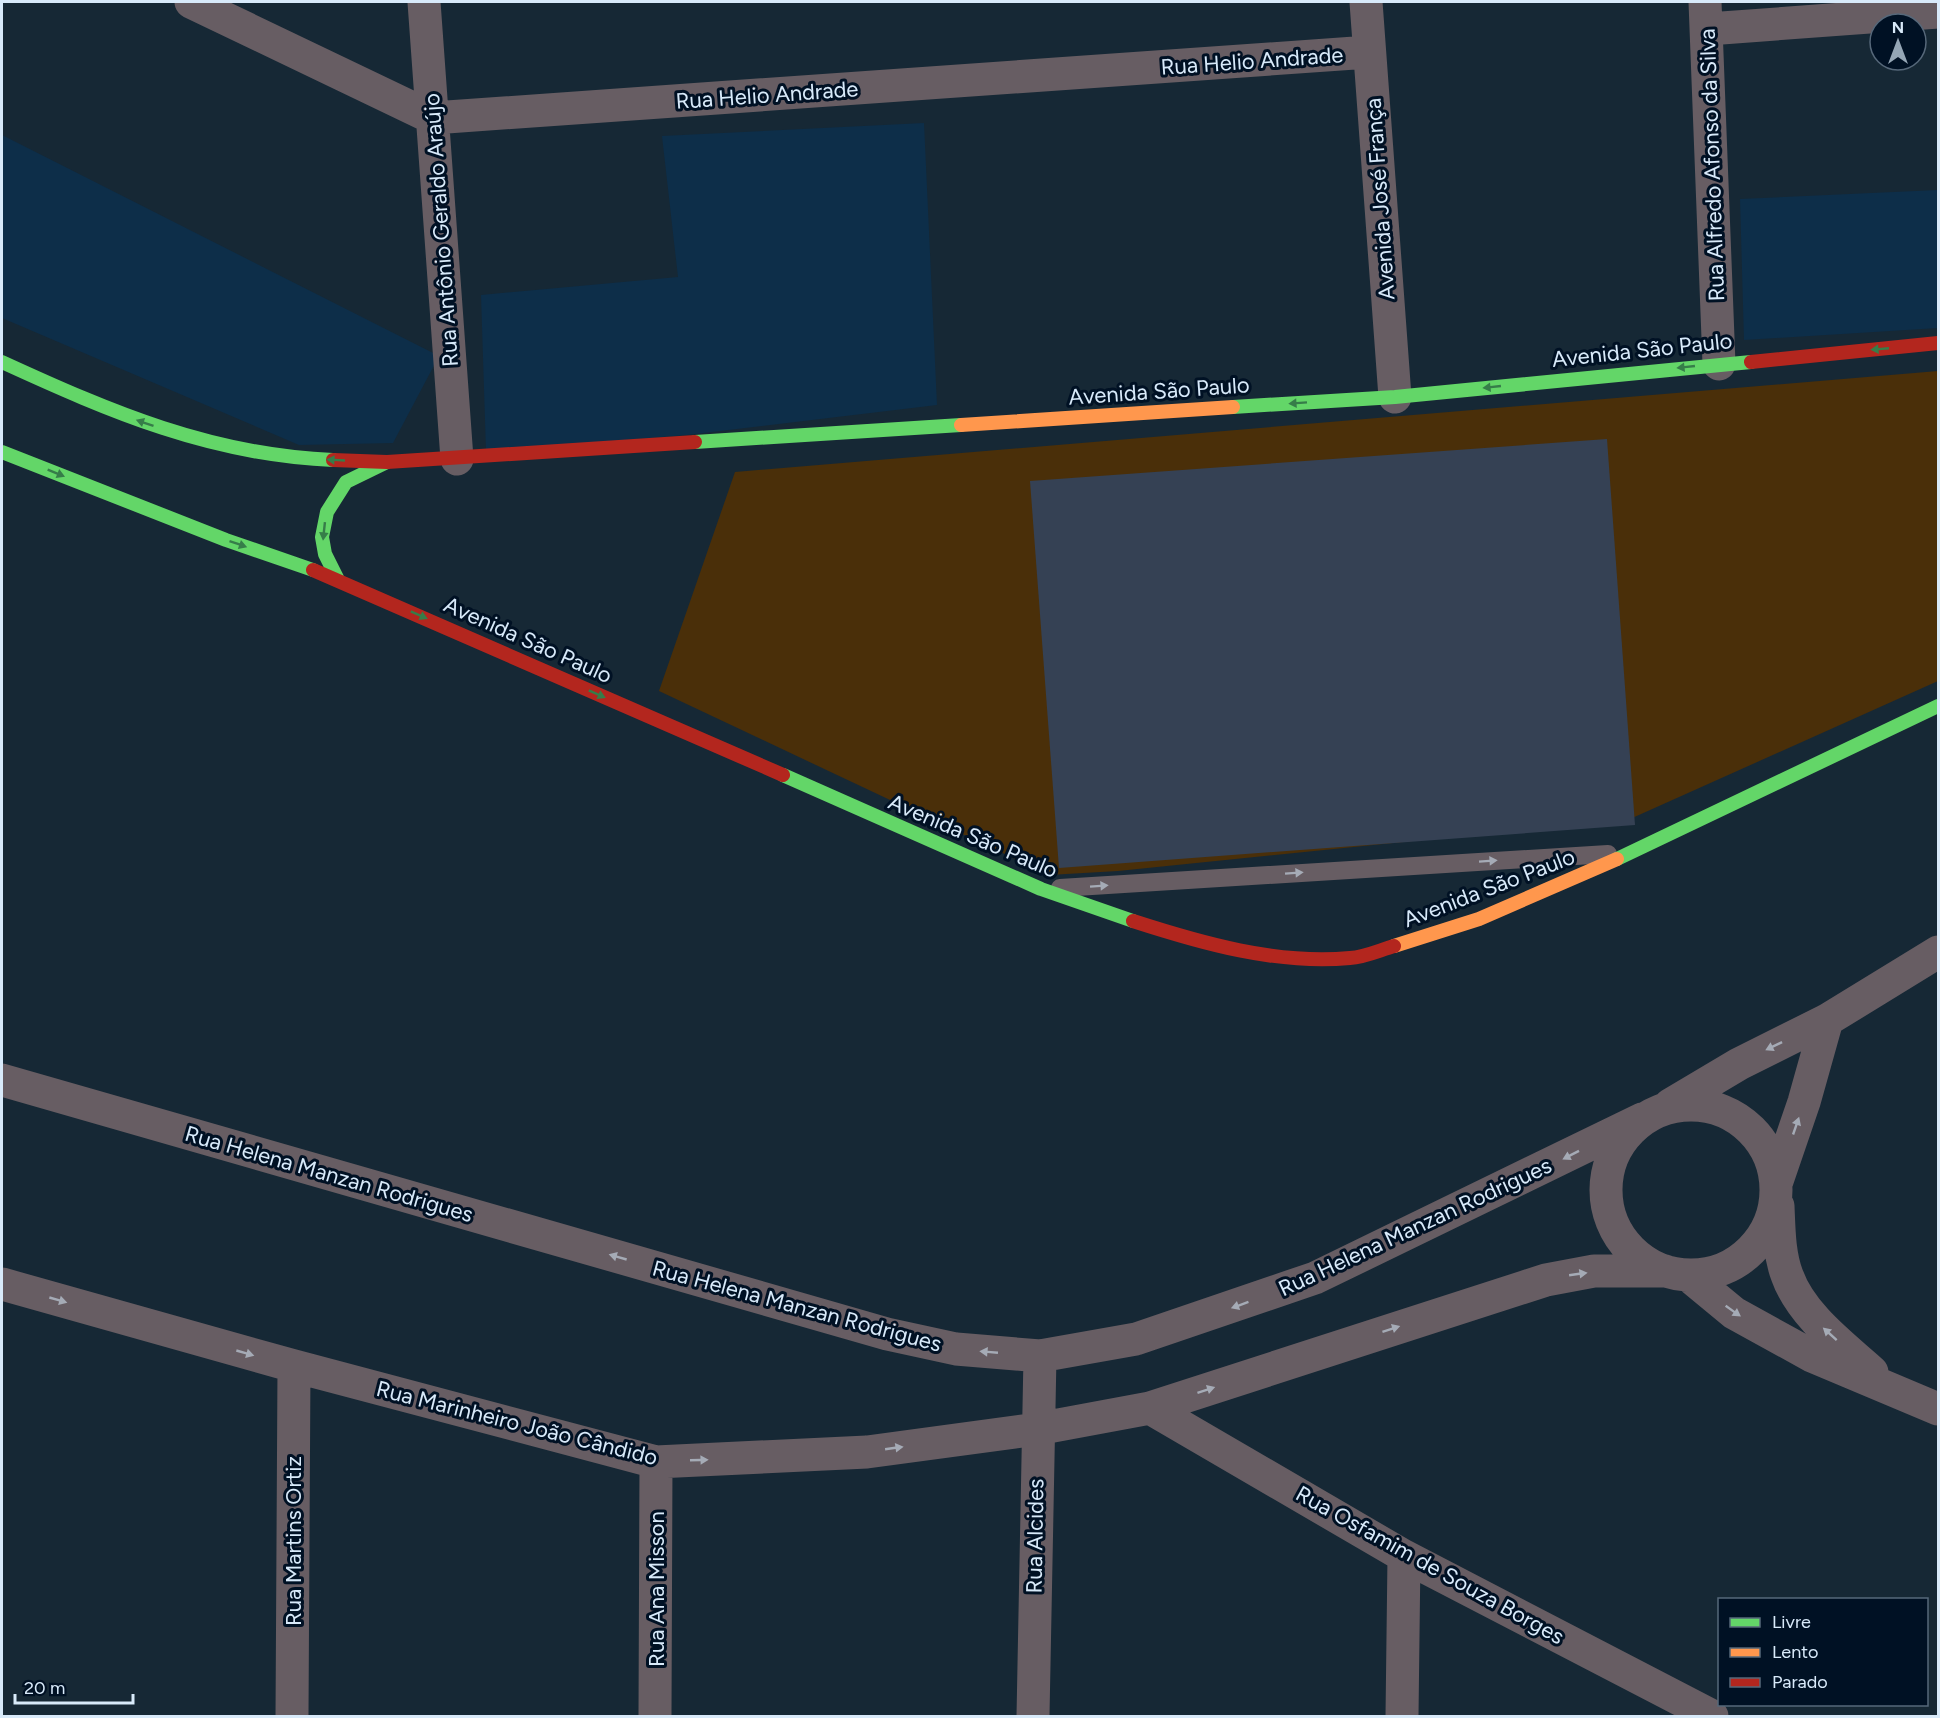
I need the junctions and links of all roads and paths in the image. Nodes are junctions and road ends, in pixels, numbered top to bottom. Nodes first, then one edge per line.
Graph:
1 (191, 2) edge
2 (424, 2) edge
3 (1366, 2) edge
4 (1938, 12) edge
5 (1706, 15) edge
6 (1369, 52) junction
7 (433, 118) junction
8 (1938, 344) edge
9 (1719, 364) junction
10 (4, 369) edge
11 (1395, 396) junction
12 (2, 452) edge
13 (457, 459) junction
14 (387, 462) junction
15 (337, 578) junction
16 (1938, 706) edge
17 (1633, 852) junction
18 (1041, 889) junction
19 (1938, 952) edge
20 (1827, 1020) junction
21 (2, 1080) edge
22 (1654, 1114) junction
23 (1777, 1188) junction
24 (1676, 1273) junction
25 (2, 1284) edge
26 (1040, 1356) junction
27 (294, 1366) junction
28 (1889, 1388) junction
29 (1150, 1408) junction
30 (1938, 1409) edge
31 (1037, 1429) junction
32 (656, 1462) junction
33 (1404, 1556) junction
34 (292, 1716) edge
35 (655, 1716) edge
36 (1033, 1716) edge
37 (1402, 1716) edge
38 (1713, 1716) edge

1 - 7 street, Rua Helio Andrade
2 - 7 street, Rua Antônio Geraldo Araújo
3 - 6 street, Avenida José França
4 - 5 street
5 - 9 street, Rua Alfredo Afonso da Silva
6 - 7 street, Rua Helio Andrade
6 - 11 street, Avenida José França
7 - 13 street, Rua Antônio Geraldo Araújo
8 -> 9 main road, Avenida São Paulo
9 -> 11 main road, Avenida São Paulo
14 -> 10 main road, Avenida São Paulo
11 -> 13 main road, Avenida São Paulo
12 -> 15 main road, Avenida São Paulo
13 - 14 main road, Avenida São Paulo
14 -> 15 main road
15 -> 18 main road, Avenida São Paulo
16 - 17 main road, Avenida São Paulo
18 -> 17 lane
17 - 18 main road, Avenida São Paulo
19 - 20 street, Rua Helena Manzan Rodrigues
20 -> 22 street, Rua Helena Manzan Rodrigues
23 -> 20 street
26 -> 21 street, Rua Helena Manzan Rodrigues
22 - 23 street
22 - 24 street
22 -> 26 street, Rua Helena Manzan Rodrigues
23 - 24 street
28 -> 23 street
24 -> 28 street
29 -> 24 street
25 -> 27 street, Rua Marinheiro João Cândido
26 - 31 street, Rua Alcides
27 - 32 street, Rua Marinheiro João Cândido
27 - 34 street, Rua Martins Ortiz
28 - 30 street
29 - 31 street, Rua Marinheiro João Cândido
29 - 33 street, Rua Osfamim de Souza Borges
32 -> 31 street, Rua Marinheiro João Cândido
31 - 36 street, Rua Alcides
32 - 35 street, Rua Ana Misson
33 - 37 street
33 - 38 street, Rua Osfamim de Souza Borges

